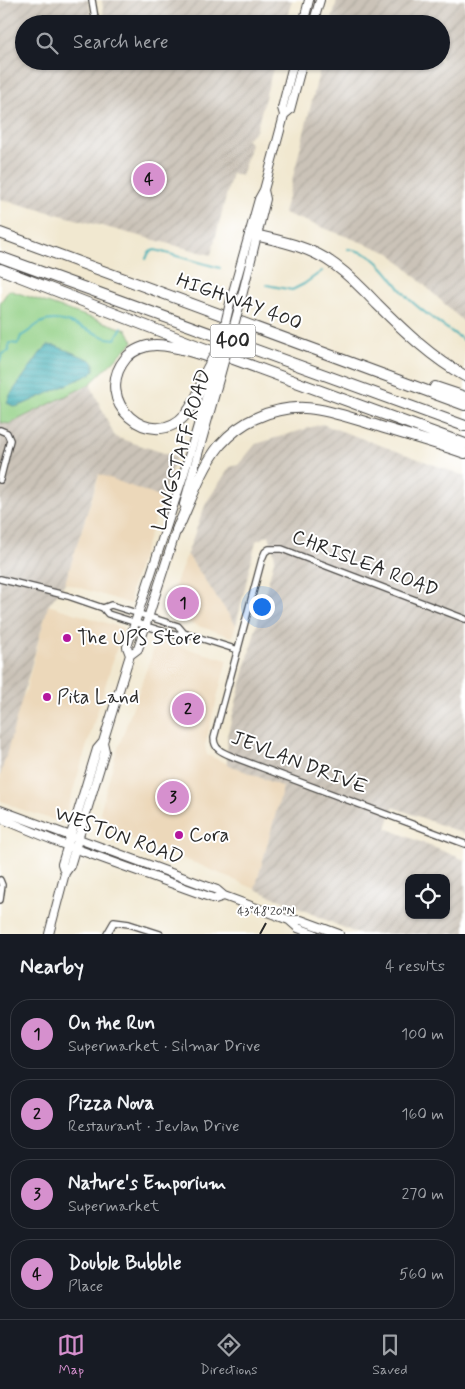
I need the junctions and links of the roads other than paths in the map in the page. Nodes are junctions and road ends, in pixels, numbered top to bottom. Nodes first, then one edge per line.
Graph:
1 (92, 0) edge
2 (309, 0) edge
3 (320, 0) edge
4 (94, 15) edge
5 (305, 15) edge
6 (316, 15) edge
7 (292, 70) edge
8 (301, 70) edge
9 (284, 116) junction
10 (0, 233) edge
11 (253, 234) junction
12 (0, 257) edge
13 (0, 269) edge
14 (219, 348) joint
15 (233, 359) junction
16 (213, 374) junction
17 (465, 376) edge
18 (393, 377) junction
19 (465, 397) edge
20 (465, 405) edge
21 (465, 426) edge
22 (0, 430) edge
23 (465, 444) edge
24 (465, 453) edge
25 (0, 480) edge
26 (177, 530) junction
27 (0, 579) edge
28 (103, 608) junction
29 (138, 614) junction
30 (149, 617) junction
31 (465, 619) edge
32 (135, 622) junction
33 (146, 626) junction
34 (184, 633) junction
35 (238, 650) junction
36 (130, 656) junction
37 (103, 742) junction
38 (0, 810) edge
39 (0, 818) edge
40 (70, 835) junction
41 (78, 838) junction
42 (465, 844) edge
43 (67, 845) junction
44 (76, 848) junction
45 (65, 873) junction
46 (0, 880) edge
47 (224, 896) junction
48 (0, 900) edge
49 (289, 920) junction
50 (49, 934) edge
51 (107, 934) edge
52 (160, 934) edge
53 (314, 934) edge
54 (339, 934) edge

1 - 4 street
2 - 5 main road
3 - 6 main road
7 - 9 main road, LANGSTAFF ROAD
8 - 9 main road, LANGSTAFF ROAD
9 - 11 main road, LANGSTAFF ROAD
10 - 18 highway, HIGHWAY 400 / 400
11 - 14 main road, LANGSTAFF ROAD, bridge
11 - 16 main road, LANGSTAFF ROAD, bridge
11 - 17 highway
12 - 21 highway, HIGHWAY 400 / 400
13 - 15 highway
14 - 16 highway, bridge
15 - 16 highway
15 - 23 highway
16 - 26 main road, LANGSTAFF ROAD
16 - 29 main road, LANGSTAFF ROAD
18 - 19 highway
18 - 20 highway, HIGHWAY 400 / 400
22 - 25 street
24 - 26 highway
26 - 30 main road, LANGSTAFF ROAD
27 - 28 street
28 - 29 street
28 - 32 street
29 - 30 street
29 - 32 main road, LANGSTAFF ROAD
30 - 33 main road, LANGSTAFF ROAD
30 - 34 street
31 - 35 street, CHRISLEA ROAD
32 - 33 street
32 - 36 main road, LANGSTAFF ROAD
33 - 34 street
33 - 36 main road, LANGSTAFF ROAD
34 - 35 street
35 - 42 street, JEVLAN DRIVE
36 - 37 main road, LANGSTAFF ROAD
37 - 40 main road, LANGSTAFF ROAD
37 - 41 main road, LANGSTAFF ROAD
38 - 40 main road, WESTON ROAD
39 - 43 main road, WESTON ROAD
40 - 41 main road, WESTON ROAD
40 - 43 main road, LANGSTAFF ROAD
41 - 44 main road, LANGSTAFF ROAD
41 - 47 main road, WESTON ROAD
43 - 44 main road, WESTON ROAD
43 - 45 main road, LANGSTAFF ROAD
44 - 45 main road, LANGSTAFF ROAD
44 - 47 main road, WESTON ROAD
45 - 50 main road, LANGSTAFF ROAD
46 - 48 street
47 - 49 main road, WESTON ROAD
49 - 53 main road, WESTON ROAD
49 - 54 main road, WESTON ROAD
51 - 52 street

